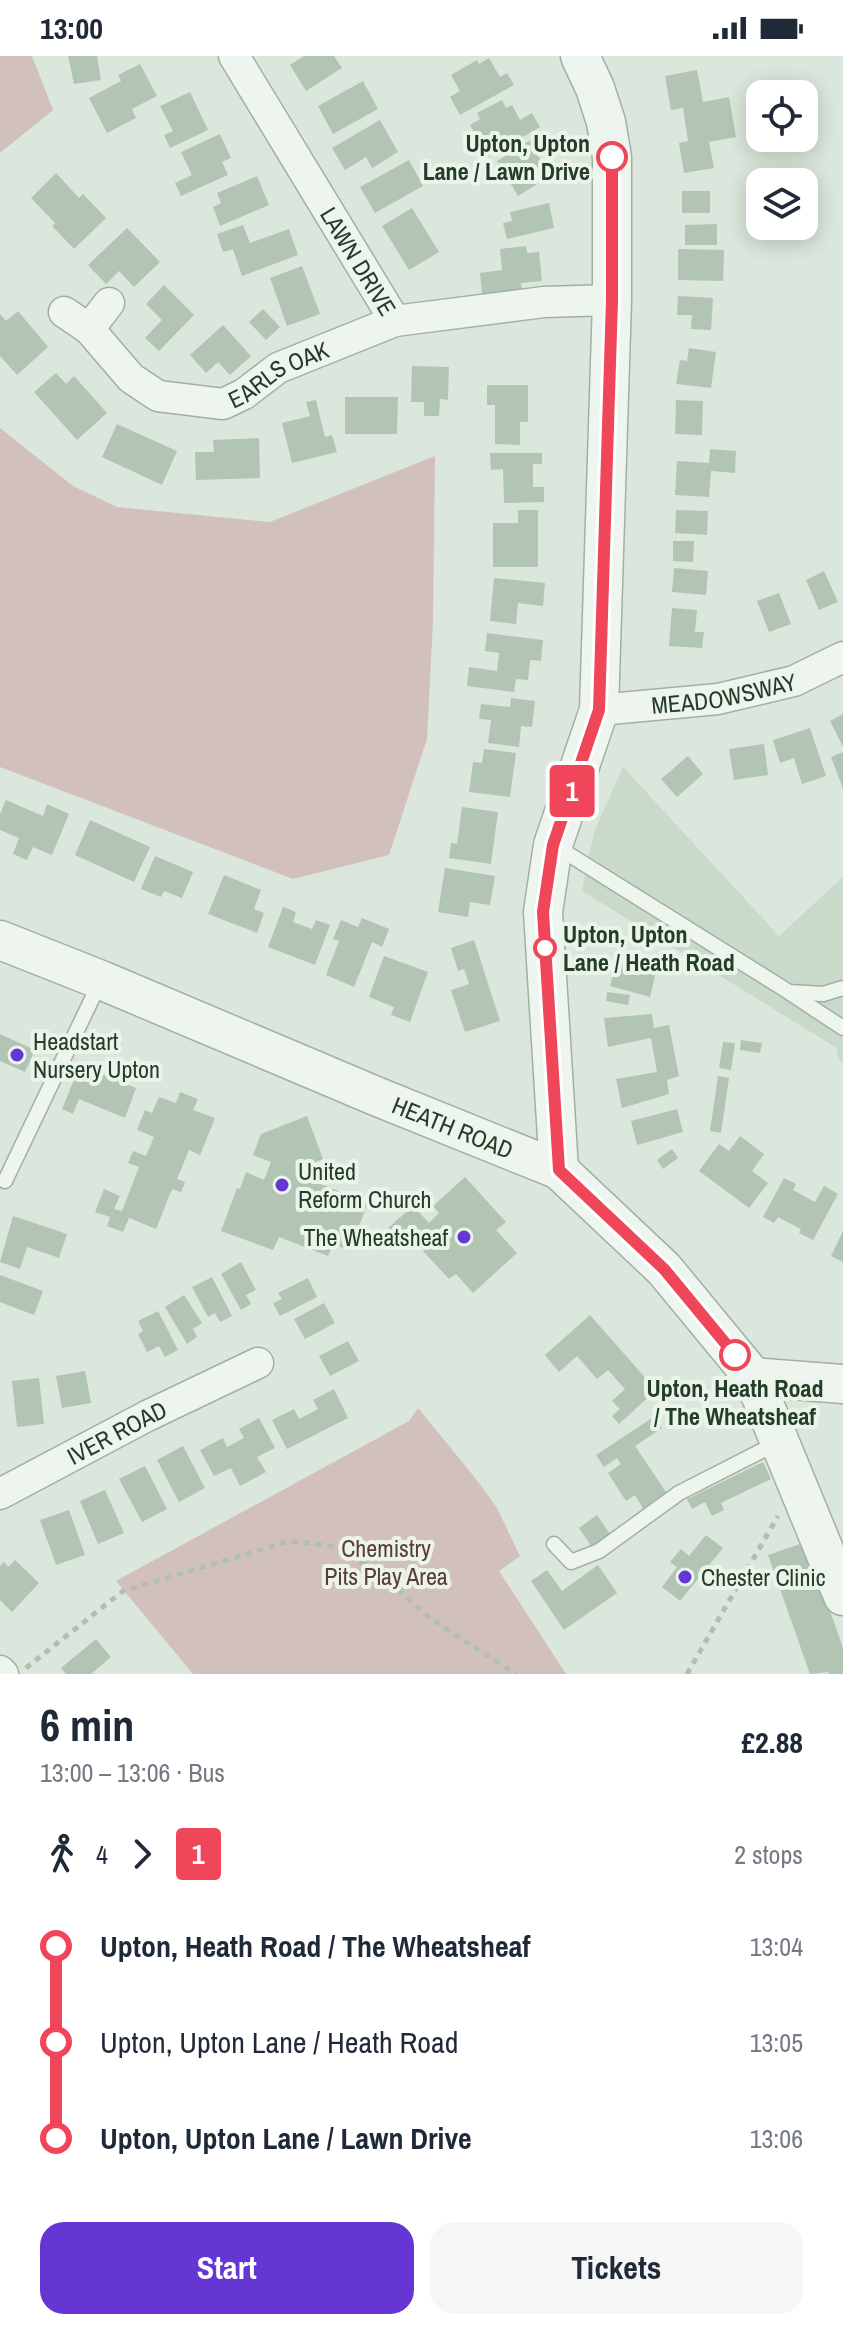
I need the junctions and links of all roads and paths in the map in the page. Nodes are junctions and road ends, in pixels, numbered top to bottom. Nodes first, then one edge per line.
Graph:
1 (234, 56) edge
2 (580, 56) edge
3 (612, 300) junction
4 (109, 303) dead end
5 (64, 312) dead end
6 (395, 321) junction
7 (89, 329) junction
8 (843, 657) edge
9 (599, 710) junction
10 (553, 845) junction
11 (0, 940) edge
12 (101, 980) junction
13 (843, 988) edge
14 (789, 992) junction
15 (843, 1028) edge
16 (559, 1170) junction
17 (5, 1181) dead end
18 (237, 1363) dead end
19 (753, 1377) junction
20 (843, 1384) edge
21 (779, 1442) junction
22 (796, 1485) junction
23 (0, 1494) edge
24 (554, 1544) dead end
25 (843, 1596) edge
26 (19, 1674) edge
27 (516, 1674) edge
28 (687, 1674) edge

1 - 6 street, LAWN DRIVE
2 - 3 street
3 - 6 street, LAWN DRIVE
3 - 9 street
4 - 7 street
5 - 7 street, EARLS OAK
6 - 7 street, EARLS OAK
8 - 9 street, MEADOWSWAY
9 - 10 street
10 - 14 lane
10 - 16 street
11 - 12 street, HEATH ROAD
12 - 16 street, HEATH ROAD
12 - 17 lane
13 - 14 lane
14 - 15 lane
16 - 19 street, HEATH ROAD
18 - 23 street, IVER ROAD
19 - 20 street
19 - 21 street, HEATH ROAD
21 - 22 street, HEATH ROAD
21 - 24 lane
22 - 25 street, HEATH ROAD
22 - 28 path
26 - 27 path

